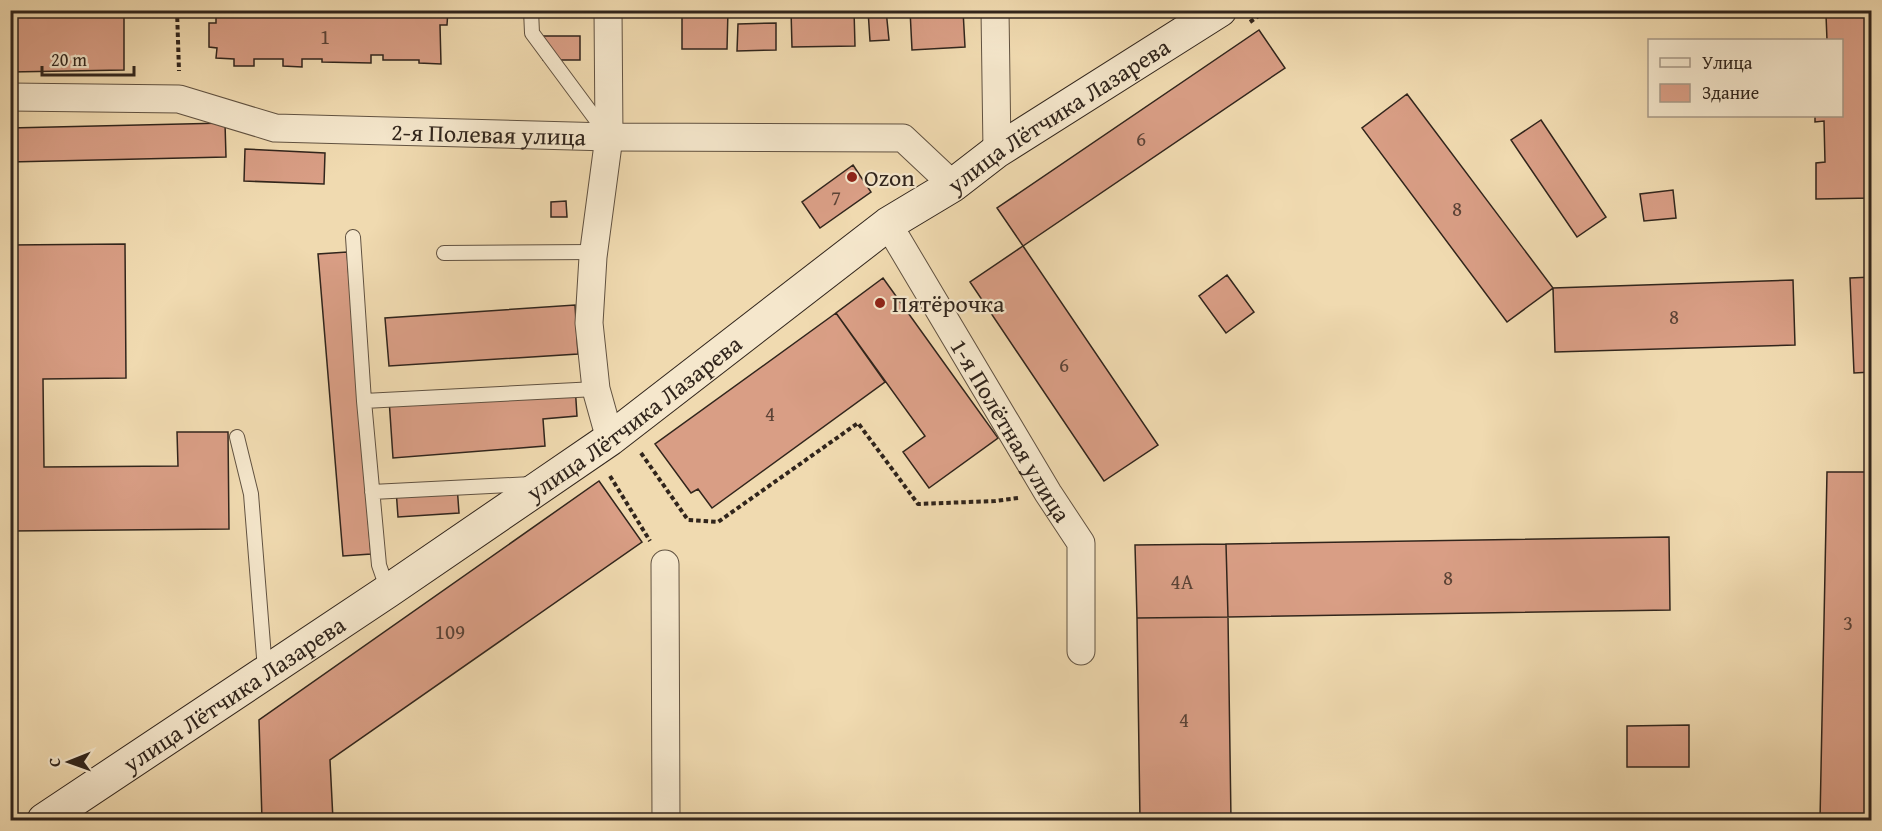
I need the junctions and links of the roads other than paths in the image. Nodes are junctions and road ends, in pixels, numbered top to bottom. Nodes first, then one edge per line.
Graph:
1 (531, 10) edge
2 (608, 10) edge
3 (995, 10) edge
4 (1220, 10) edge
5 (10, 97) edge
6 (609, 137) junction
7 (997, 151) junction
8 (953, 185) junction
9 (888, 224) junction
10 (354, 237) dead end
11 (594, 252) junction
12 (444, 253) dead end
13 (596, 389) junction
14 (364, 401) junction
15 (237, 437) dead end
16 (610, 439) junction
17 (544, 484) junction
18 (372, 492) junction
19 (665, 564) road end
20 (388, 591) junction
21 (1081, 651) dead end
22 (265, 672) junction
23 (44, 820) edge
24 (666, 820) edge

1 - 6 lane
2 - 6 street
3 - 7 street
4 - 7 street, улица Лётчика Лазарева
5 - 6 street, 2-я Полевая улица
6 - 8 street, 2-я Полевая улица
6 - 11 street
7 - 8 street, улица Лётчика Лазарева
8 - 9 street, улица Лётчика Лазарева
9 - 16 street, улица Лётчика Лазарева
9 - 21 street, 1-я Полётная улица
10 - 14 lane
11 - 12 lane
11 - 13 street
13 - 14 lane
13 - 16 street
14 - 18 lane
15 - 22 lane
16 - 17 street, улица Лётчика Лазарева
17 - 18 lane
17 - 20 street, улица Лётчика Лазарева
18 - 20 lane
19 - 24 street
20 - 22 street, улица Лётчика Лазарева
22 - 23 street, улица Лётчика Лазарева

